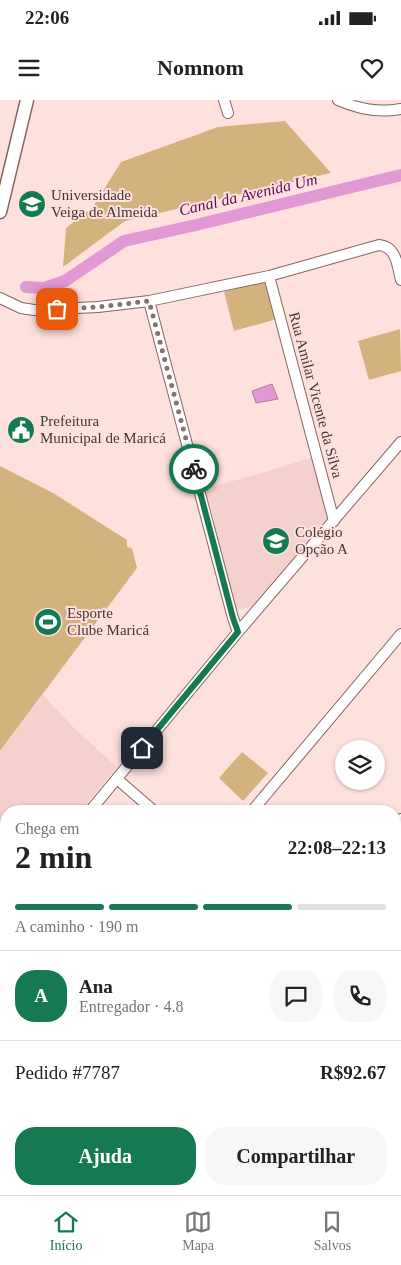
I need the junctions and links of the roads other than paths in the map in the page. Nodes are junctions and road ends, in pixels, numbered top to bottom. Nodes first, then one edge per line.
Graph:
1 (27, 100) edge
2 (224, 100) edge
3 (338, 100) edge
4 (401, 109) edge
5 (228, 113) dead end
6 (0, 212) edge
7 (269, 276) junction
8 (401, 280) edge
9 (0, 298) edge
10 (149, 301) junction
11 (401, 442) edge
12 (334, 521) junction
13 (238, 632) junction
14 (401, 634) edge
15 (117, 779) junction
16 (95, 805) edge
17 (147, 805) edge
18 (257, 805) edge

1 - 6 street
2 - 5 street
3 - 4 street
7 - 8 street
7 - 10 street
7 - 12 street, Rua Amilar Vicente da Silva
9 - 10 street
10 - 13 street
11 - 12 street
12 - 13 street
13 - 15 street
14 - 18 street
15 - 16 street
15 - 17 street

